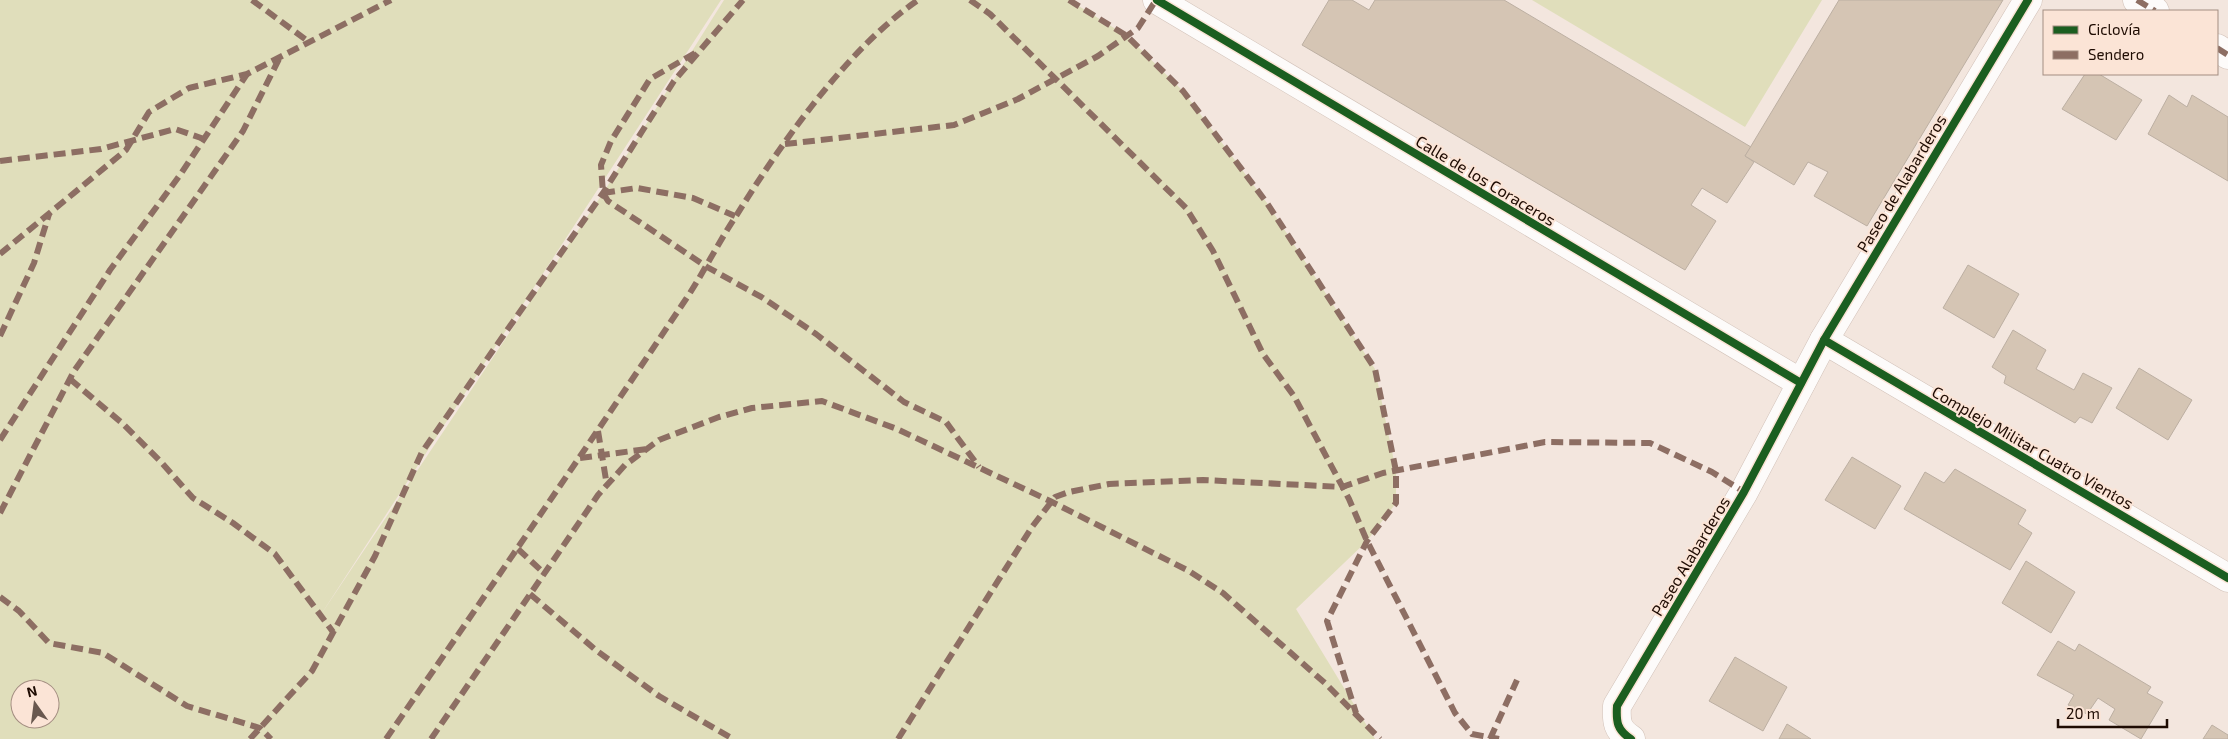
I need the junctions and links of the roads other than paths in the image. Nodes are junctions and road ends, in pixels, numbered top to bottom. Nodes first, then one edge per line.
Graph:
1 (1157, 0) edge
2 (2028, 0) edge
3 (2137, 0) edge
4 (2154, 10) edge
5 (1824, 340) junction
6 (1801, 383) junction
7 (2228, 578) edge
8 (1631, 739) edge

1 - 6 street, Calle de los Coraceros
2 - 5 street, Paseo de Alabarderos
3 - 4 street
5 - 6 street, Paseo de Alabarderos
5 - 7 street, Complejo Militar Cuatro Vientos
6 - 8 street, Paseo Alabarderos

